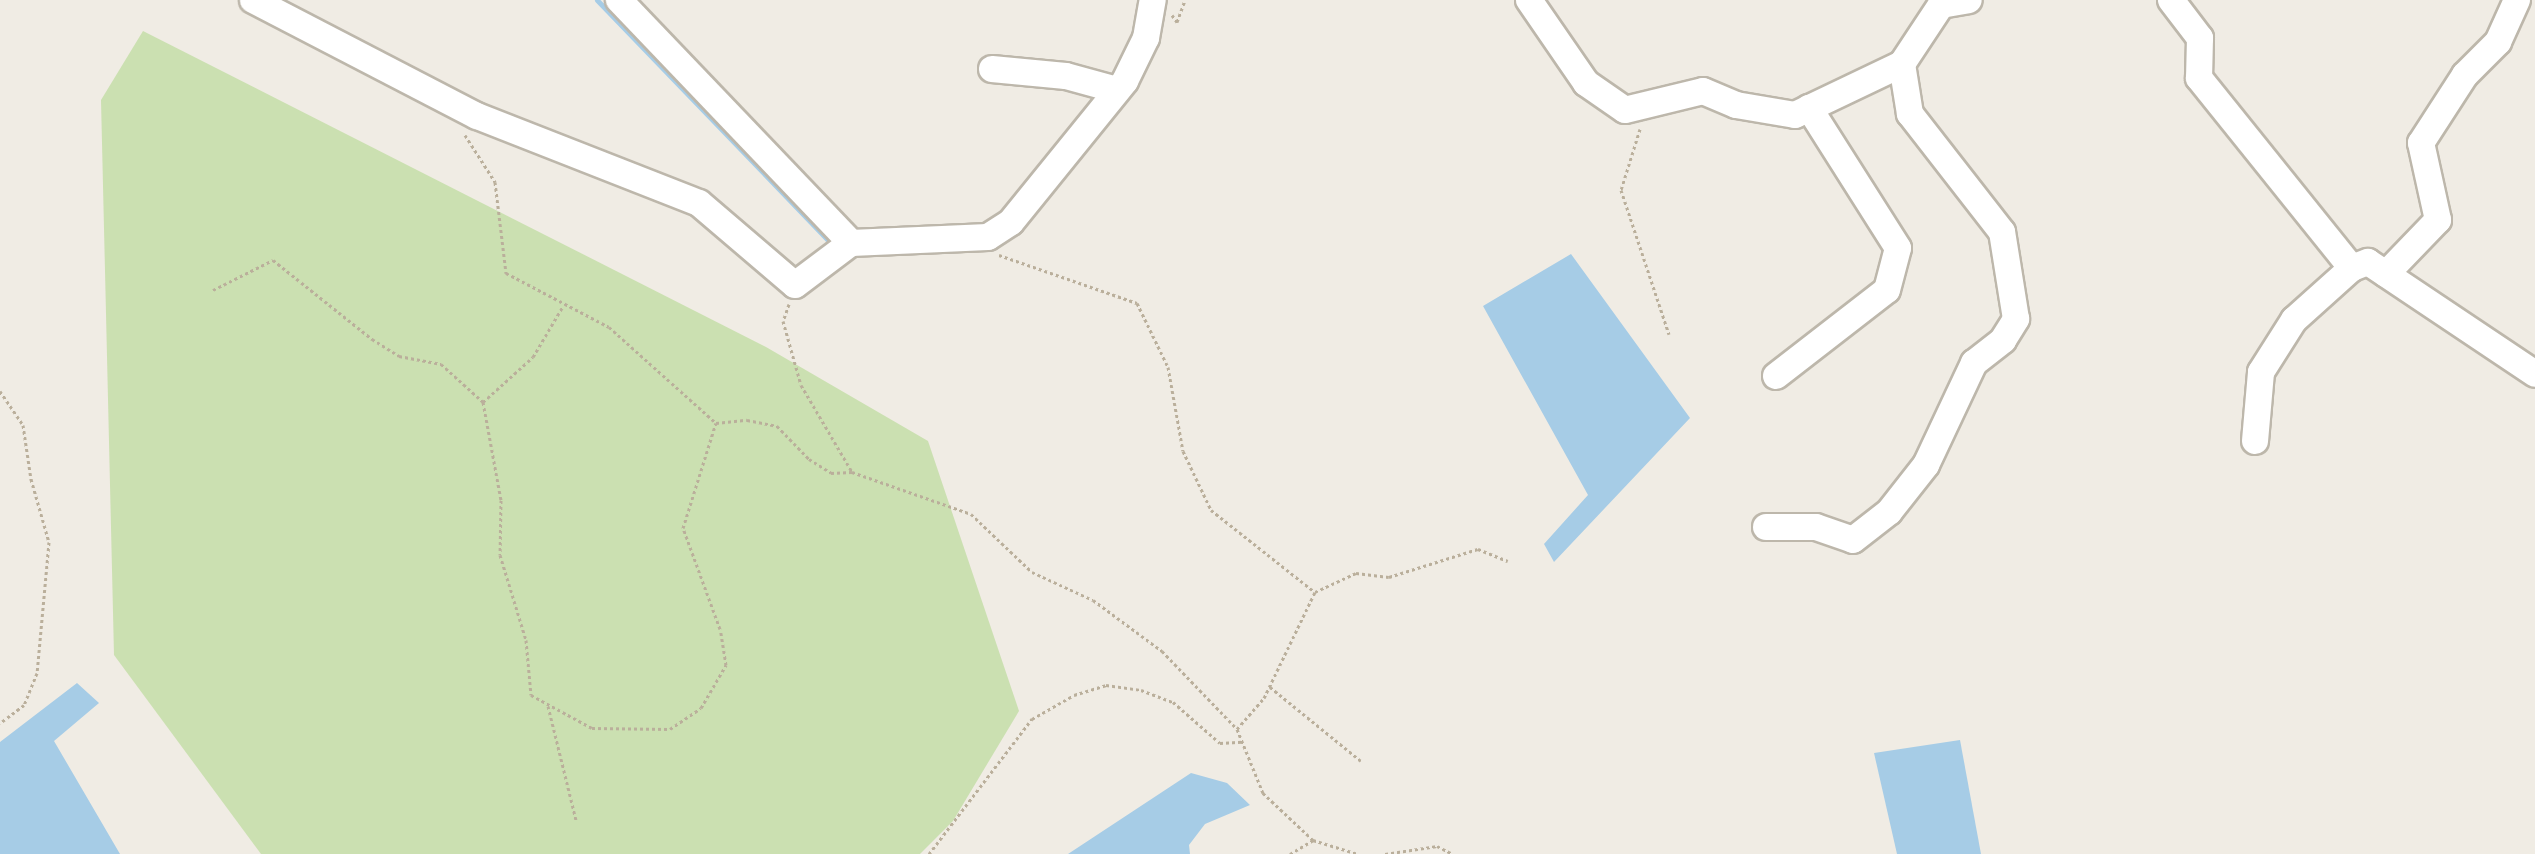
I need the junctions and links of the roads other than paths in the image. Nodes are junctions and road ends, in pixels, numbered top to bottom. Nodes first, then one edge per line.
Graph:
1 (252, 0) edge
2 (619, 0) edge
3 (1153, 0) edge
4 (1529, 0) edge
5 (1970, 0) edge
6 (2171, 0) edge
7 (2517, 0) edge
8 (1938, 2) edge
9 (1902, 64) junction
10 (992, 69) dead end
11 (1117, 90) junction
12 (1809, 108) junction
13 (851, 243) junction
14 (2352, 268) junction
15 (2386, 274) junction
16 (2535, 374) edge
17 (1776, 376) dead end
18 (2255, 441) dead end
19 (1766, 527) dead end

1 - 13 street
2 - 13 street
3 - 11 street
4 - 12 street
5 - 8 street
6 - 14 street
7 - 15 street
8 - 9 street
9 - 12 street
9 - 19 street
10 - 11 street
11 - 13 street
12 - 17 street
14 - 15 street
14 - 18 street
15 - 16 street

